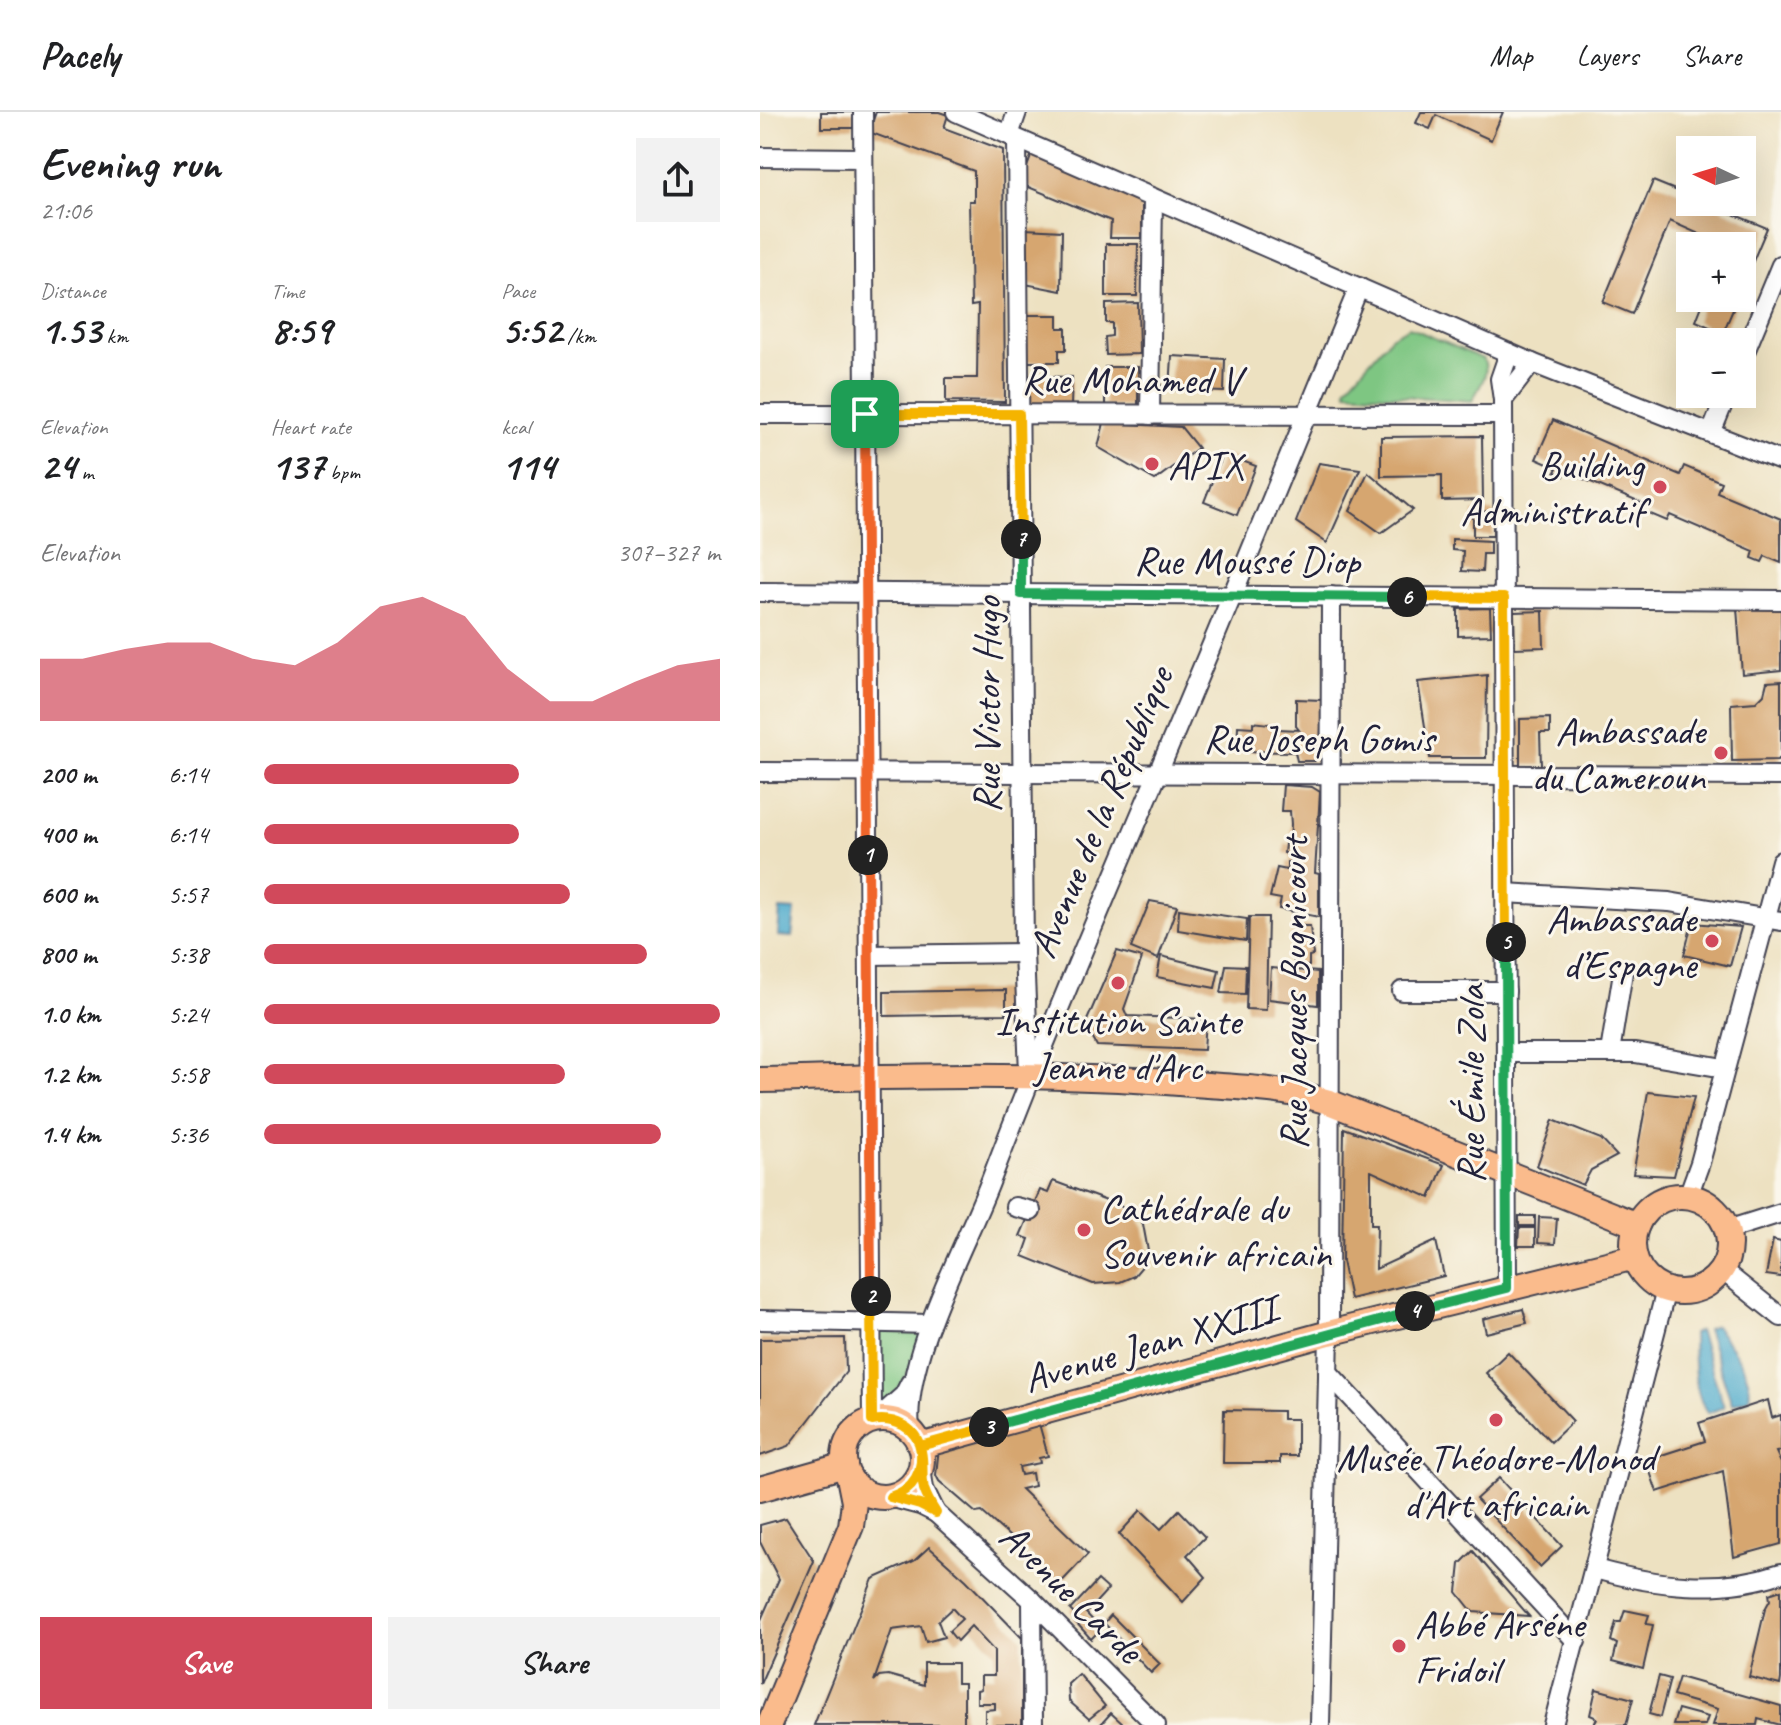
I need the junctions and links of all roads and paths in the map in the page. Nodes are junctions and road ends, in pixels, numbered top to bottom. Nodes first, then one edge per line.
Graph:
1 (863, 112) edge
2 (956, 112) edge
3 (1017, 112) edge
4 (1013, 137) junction
5 (760, 157) edge
6 (863, 158) junction
7 (1153, 198) junction
8 (1781, 265) edge
9 (1359, 287) junction
10 (1755, 328) edge
11 (1509, 353) junction
12 (1532, 363) junction
13 (1503, 407) junction
14 (1721, 408) edge
15 (760, 414) edge
16 (865, 414) junction
17 (1019, 414) junction
18 (1150, 415) junction
19 (1306, 415) junction
20 (1711, 433) junction
21 (1781, 461) edge
22 (760, 592) edge
23 (866, 593) junction
24 (1021, 594) junction
25 (1232, 596) junction
26 (1331, 596) junction
27 (1504, 598) junction
28 (1781, 600) edge
29 (760, 772) edge
30 (1158, 772) junction
31 (867, 773) junction
32 (1022, 773) junction
33 (1329, 774) junction
34 (1505, 775) junction
35 (1781, 776) edge
36 (1781, 861) edge
37 (1505, 893) junction
38 (1774, 920) edge
39 (1024, 953) junction
40 (869, 955) junction
41 (1623, 972) dead end
42 (1402, 991) dead end
43 (1506, 991) junction
44 (1610, 1052) junction
45 (1506, 1053) junction
46 (1724, 1068) junction
47 (869, 1077) junction
48 (1029, 1078) junction
49 (760, 1080) edge
50 (1329, 1102) junction
51 (1507, 1175) junction
52 (1688, 1196) junction
53 (1781, 1213) edge
54 (1637, 1225) junction
55 (1727, 1230) junction
56 (1635, 1257) junction
57 (1722, 1270) junction
58 (1507, 1288) junction
59 (1666, 1290) junction
60 (1781, 1317) edge
61 (760, 1320) edge
62 (871, 1321) junction
63 (930, 1324) junction
64 (1329, 1333) junction
65 (917, 1370) junction
66 (1328, 1372) junction
67 (874, 1420) junction
68 (917, 1448) junction
69 (847, 1471) junction
70 (760, 1489) edge
71 (890, 1497) junction
72 (936, 1513) junction
73 (846, 1541) junction
74 (1595, 1569) junction
75 (1781, 1573) edge
76 (1032, 1600) junction
77 (1576, 1641) junction
78 (769, 1725) edge
79 (1033, 1725) edge
80 (1156, 1725) edge
81 (1320, 1725) edge
82 (1553, 1725) edge

1 - 6 street
2 - 4 street
3 - 4 street, Rue Victor Hugo
4 - 7 street
4 - 17 street, Rue Victor Hugo
5 - 6 street
6 - 16 street
7 - 9 street
7 - 18 street
8 - 10 street
9 - 11 street
9 - 19 street, Avenue de la République
11 - 12 street
11 - 13 street, Rue Émile Zola
12 - 13 street
12 - 20 street
13 - 19 street, Rue Mohamed V
13 - 27 street, Rue Émile Zola
14 - 20 street
15 - 16 street, Rue Mohamed V
16 - 17 street, Rue Mohamed V
16 - 23 street
17 - 18 street, Rue Mohamed V
17 - 24 street, Rue Victor Hugo
18 - 19 street, Rue Mohamed V
19 - 25 street, Avenue de la République
20 - 21 street
22 - 23 street, Rue Moussé Diop
23 - 24 street, Rue Moussé Diop
23 - 31 street
24 - 25 street, Rue Moussé Diop
24 - 32 street, Rue Victor Hugo
25 - 26 street, Rue Moussé Diop
25 - 30 street, Avenue de la République
26 - 27 street, Rue Moussé Diop
26 - 33 street, Rue Jacques Bugnicourt
27 - 28 street, Rue Moussé Diop
27 - 34 street, Rue Émile Zola
29 - 31 street, Rue Joseph Gomis
30 - 32 street, Rue Joseph Gomis
30 - 33 street, Rue Joseph Gomis
30 - 48 street, Avenue de la République
31 - 32 street, Rue Joseph Gomis
31 - 40 street
32 - 39 street, Rue Victor Hugo
33 - 34 street, Rue Joseph Gomis
33 - 50 street, Rue Jacques Bugnicourt
34 - 35 street, Rue Joseph Gomis
34 - 37 street, Rue Émile Zola
36 - 38 street
37 - 38 street
37 - 43 street, Rue Émile Zola
38 - 46 street
39 - 40 street
39 - 48 street, Rue Victor Hugo
40 - 47 street
41 - 44 street
42 - 43 street
43 - 45 street, Rue Émile Zola
44 - 45 street
44 - 46 street
45 - 51 street, Rue Émile Zola
46 - 52 street
47 - 48 main road
47 - 49 main road
47 - 62 street
48 - 50 main road
48 - 63 street, Avenue de la République
50 - 51 main road
50 - 64 street, Rue Jacques Bugnicourt
51 - 54 main road
51 - 58 street, Rue Émile Zola
52 - 54 main road
52 - 55 main road
53 - 55 street
54 - 56 main road
55 - 57 main road
56 - 58 main road, Avenue Jean XXIII
56 - 59 main road
57 - 59 main road
57 - 60 street
58 - 64 main road, Avenue Jean XXIII
59 - 74 street
61 - 62 street
62 - 63 street
62 - 67 street
63 - 65 street, Avenue de la République
64 - 66 street, Rue Jacques Bugnicourt
64 - 68 main road, Avenue Jean XXIII
65 - 67 street, Avenue de la République
65 - 68 street, Avenue de la République
66 - 77 street
66 - 81 street, Rue Jacques Bugnicourt
67 - 68 main road
67 - 69 main road
68 - 71 main road
68 - 72 street, Avenue Carde
69 - 70 main road
69 - 71 main road
69 - 73 main road
71 - 72 street, Avenue Carde
71 - 73 main road
72 - 76 street, Avenue Carde
73 - 78 main road
74 - 75 street
74 - 77 street
76 - 79 street
76 - 80 street, Avenue Carde
77 - 82 street

